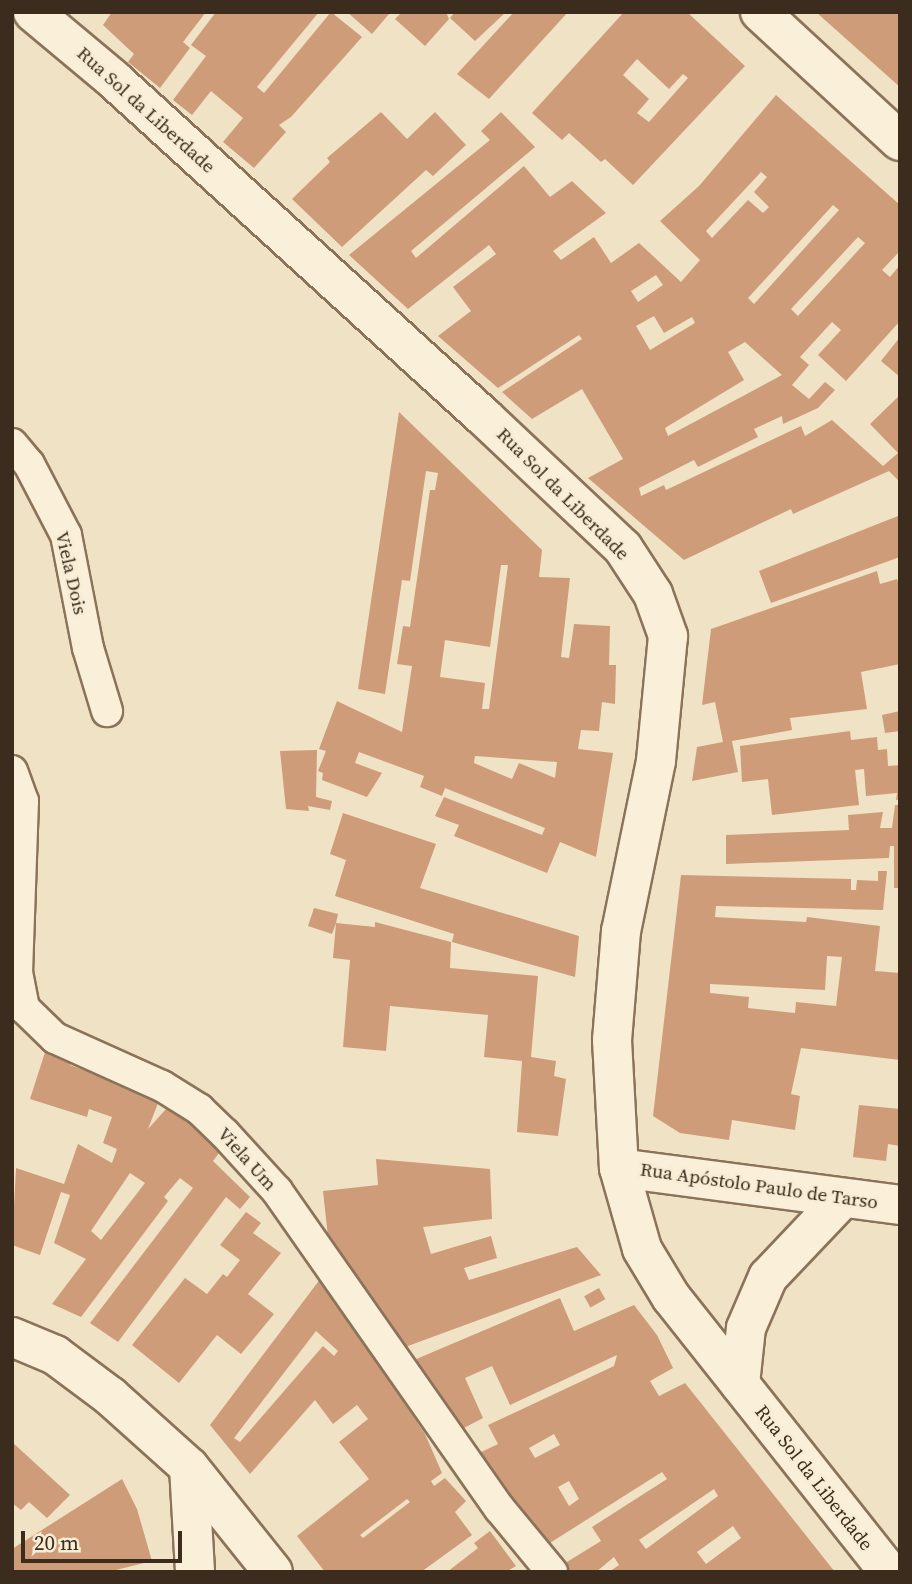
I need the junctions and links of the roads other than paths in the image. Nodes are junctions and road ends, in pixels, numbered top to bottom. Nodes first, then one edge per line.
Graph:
1 (33, 12) edge
2 (760, 12) edge
3 (900, 141) edge
4 (12, 444) edge
5 (107, 711) dead end
6 (12, 771) edge
7 (618, 1168) junction
8 (843, 1198) junction
9 (900, 1205) edge
10 (12, 1337) edge
11 (740, 1384) junction
12 (189, 1467) junction
13 (195, 1572) edge
14 (273, 1572) edge
15 (552, 1572) edge
16 (889, 1572) edge

1 - 7 street, Rua Sol da Liberdade
2 - 3 street
4 - 5 lane, Viela Dois
6 - 15 lane, Viela Um
7 - 8 street, Rua Apóstolo Paulo de Tarso
7 - 11 street, Rua Sol da Liberdade
8 - 9 street, Rua Apóstolo Paulo de Tarso
8 - 11 street
10 - 12 street
11 - 16 street, Rua Sol da Liberdade
12 - 13 street
12 - 14 street

